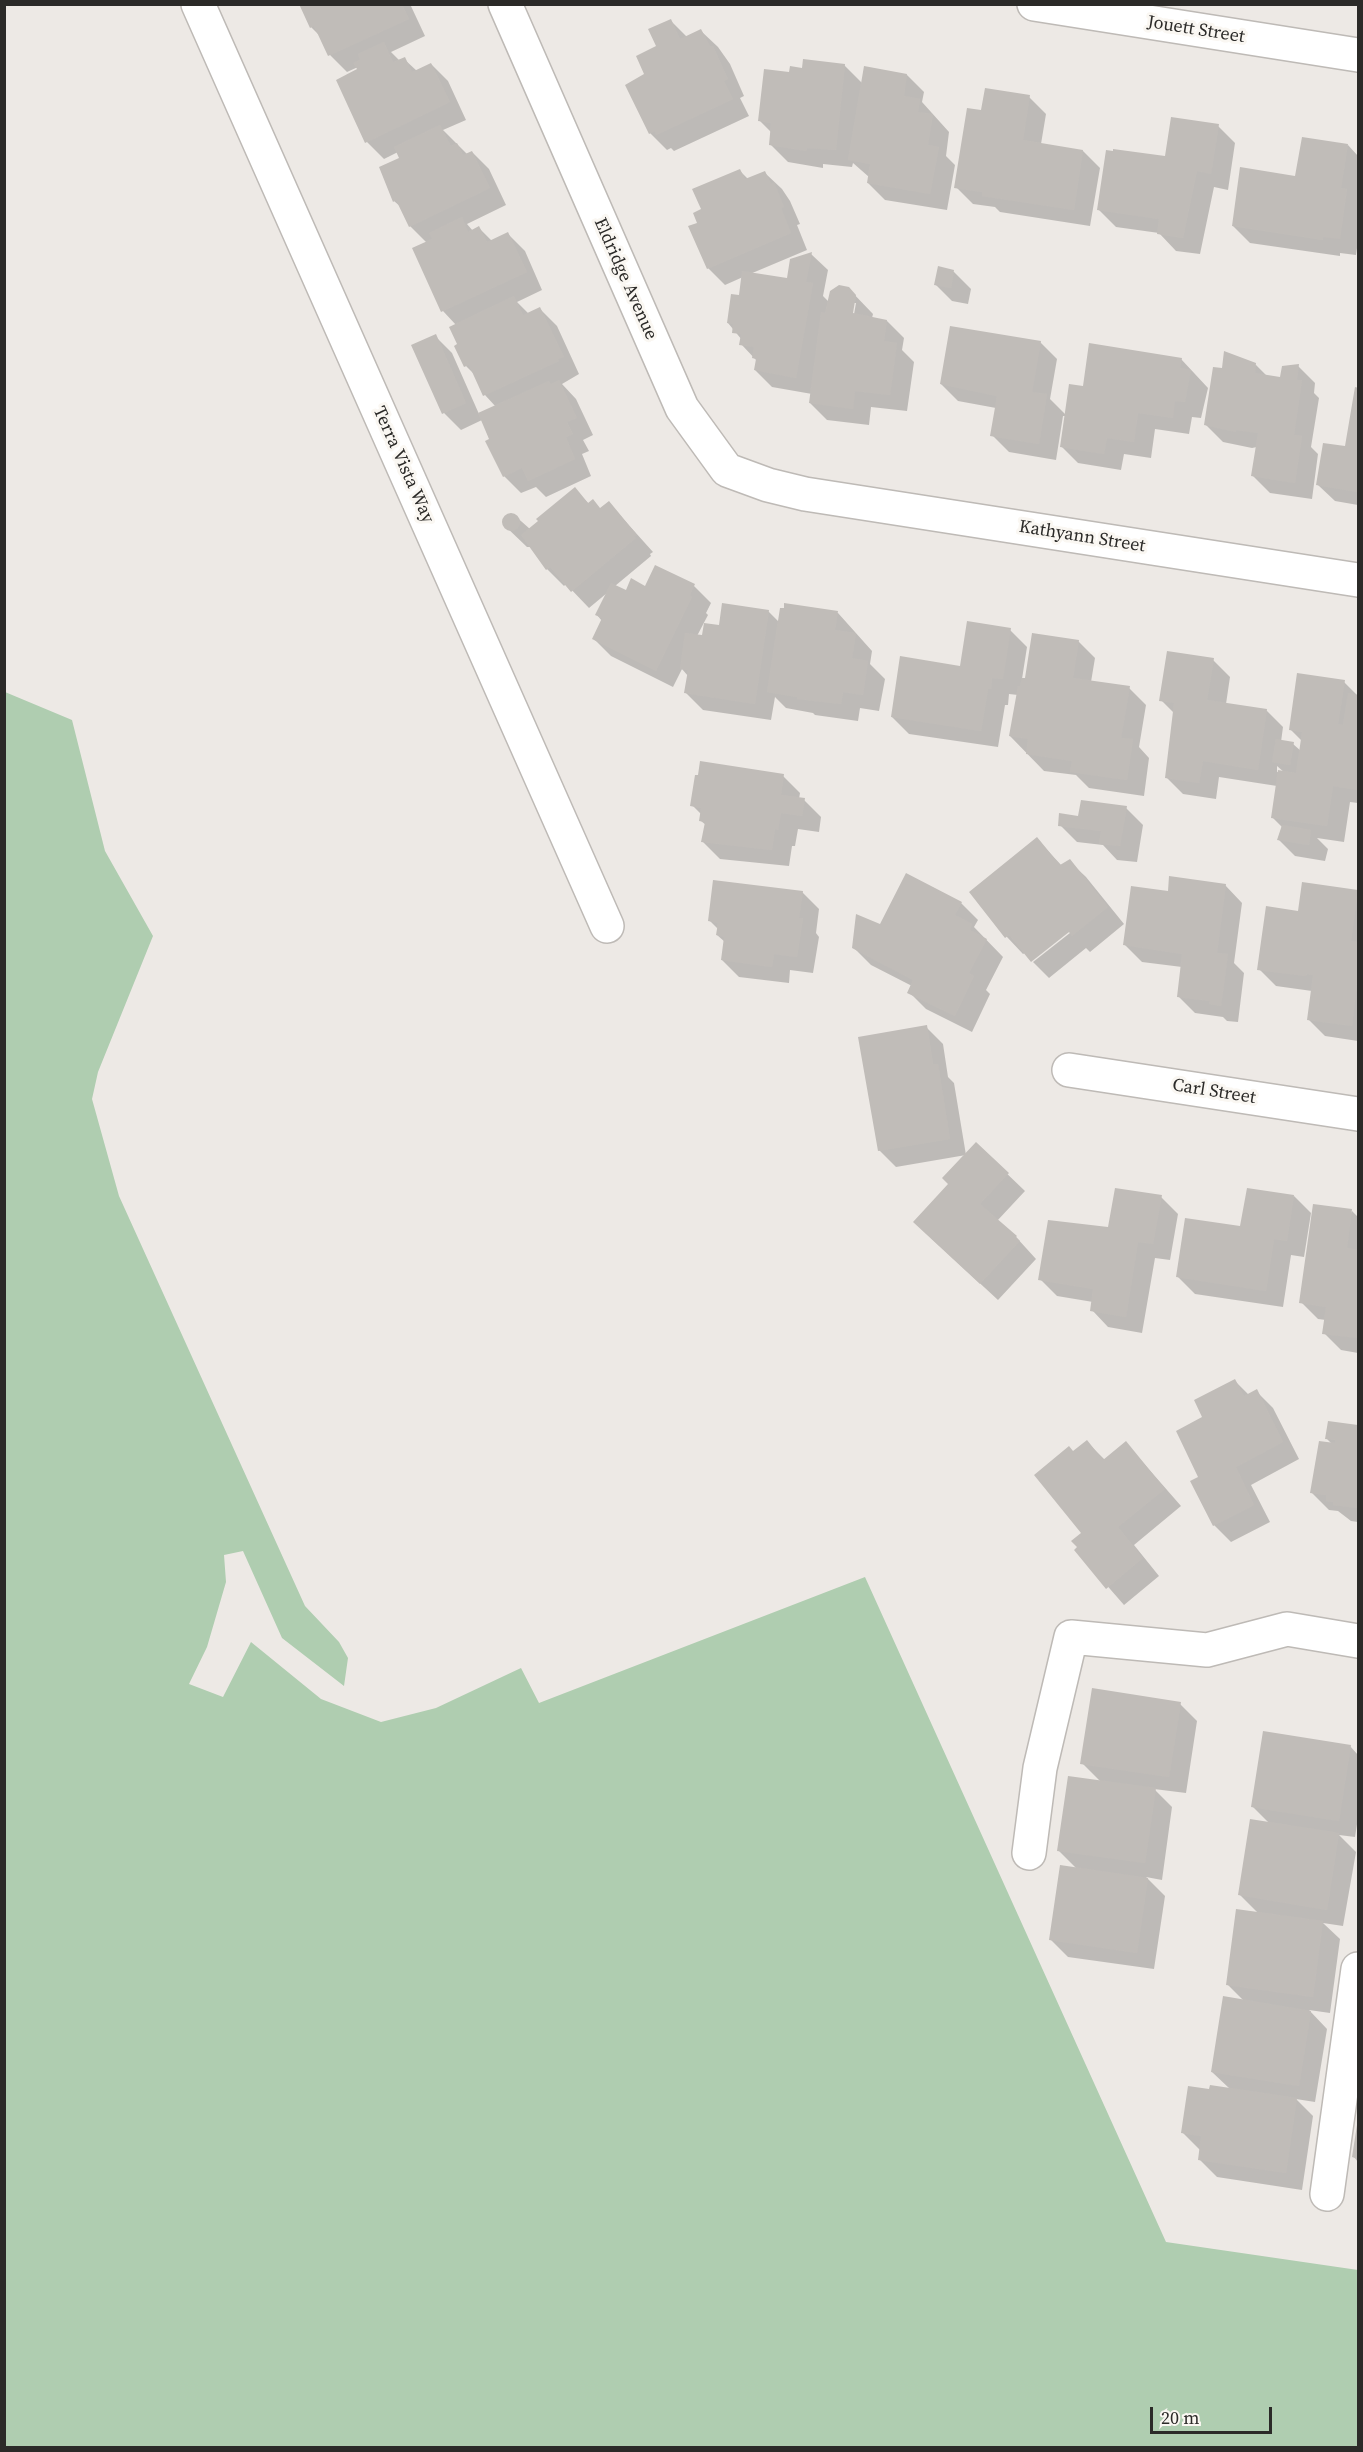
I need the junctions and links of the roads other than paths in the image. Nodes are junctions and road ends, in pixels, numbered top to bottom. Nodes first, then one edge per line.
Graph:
1 (198, 4) edge
2 (505, 4) edge
3 (1034, 4) edge
4 (1359, 55) edge
5 (805, 494) joint
6 (1359, 580) edge
7 (607, 926) dead end
8 (1069, 1070) dead end
9 (1359, 1114) edge
10 (1359, 1641) edge
11 (1029, 1853) dead end
12 (1359, 1969) edge
13 (1327, 2194) dead end

1 - 7 street, Terra Vista Way
2 - 5 street, Eldridge Avenue
3 - 4 street, Jouett Street
5 - 6 street, Kathyann Street
8 - 9 street, Carl Street
10 - 11 street
12 - 13 street

